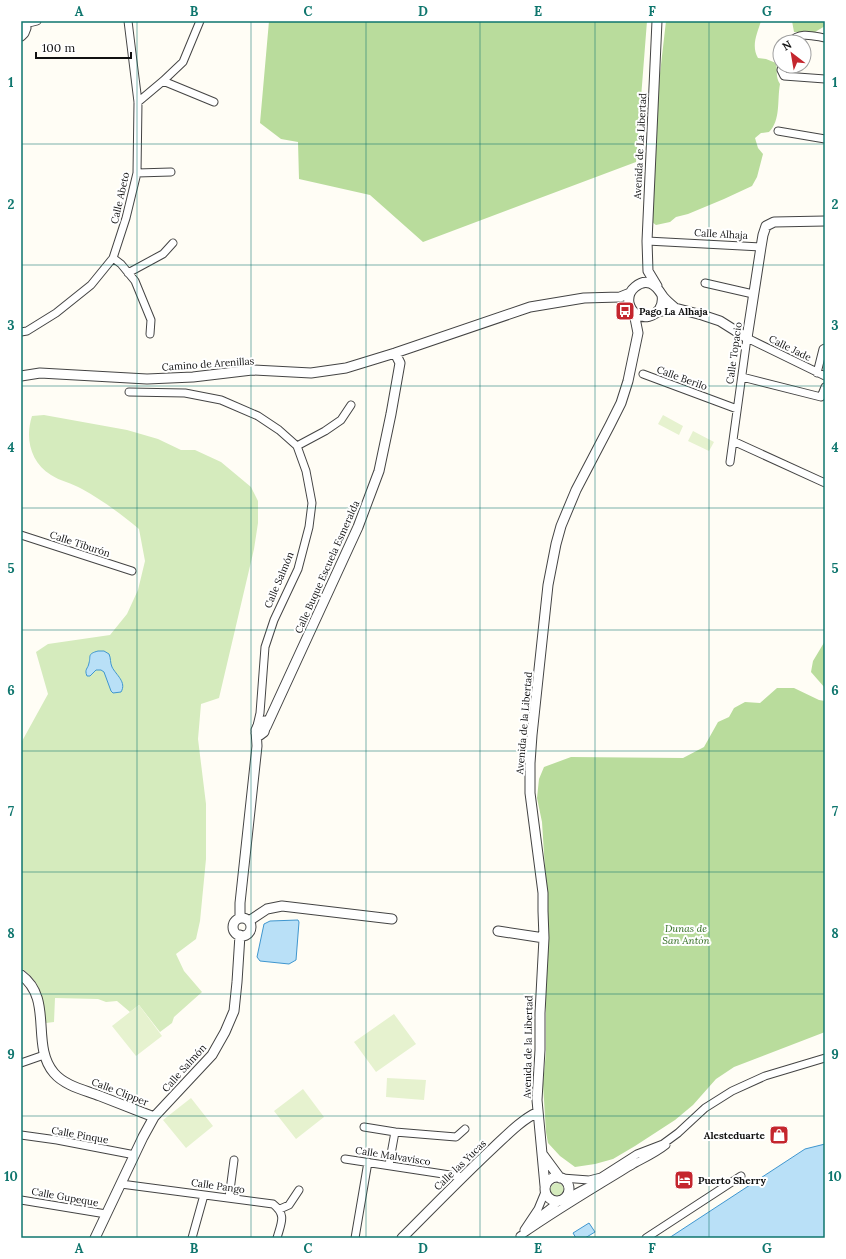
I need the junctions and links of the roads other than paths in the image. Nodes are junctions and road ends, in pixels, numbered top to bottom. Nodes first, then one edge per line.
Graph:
1 (38, 21) edge
2 (128, 21) edge
3 (200, 21) edge
4 (657, 21) edge
5 (24, 23) edge
6 (21, 36) edge
7 (812, 36) edge
8 (825, 38) edge
9 (783, 74) edge
10 (825, 79) edge
11 (163, 81) junction
12 (138, 102) junction
13 (214, 102) dead end
14 (778, 132) dead end
15 (825, 139) edge
16 (171, 172) dead end
17 (136, 173) junction
18 (825, 221) edge
19 (647, 241) junction
20 (173, 243) dead end
21 (761, 247) junction
22 (113, 258) junction
23 (648, 272) junction
24 (128, 273) junction
25 (705, 283) dead end
26 (638, 284) junction
27 (657, 286) junction
28 (753, 294) junction
29 (662, 295) junction
30 (626, 297) junction
31 (675, 308) junction
32 (634, 313) junction
33 (654, 314) junction
34 (21, 332) edge
35 (638, 333) junction
36 (150, 334) dead end
37 (747, 338) junction
38 (825, 348) edge
39 (395, 353) junction
40 (817, 373) junction
41 (643, 374) dead end
42 (21, 376) edge
43 (825, 376) edge
44 (742, 377) junction
45 (825, 387) edge
46 (129, 392) dead end
47 (351, 405) dead end
48 (737, 409) junction
49 (733, 441) junction
50 (297, 446) junction
51 (730, 462) dead end
52 (825, 483) edge
53 (21, 535) edge
54 (132, 571) dead end
55 (262, 725) junction
56 (245, 919) junction
57 (392, 919) dead end
58 (498, 931) dead end
59 (240, 936) junction
60 (544, 938) junction
61 (21, 975) edge
62 (44, 1055) junction
63 (825, 1058) edge
64 (21, 1063) edge
65 (538, 1112) junction
66 (154, 1117) junction
67 (364, 1127) dead end
68 (465, 1129) dead end
69 (396, 1132) junction
70 (678, 1133) junction
71 (21, 1135) edge
72 (135, 1155) junction
73 (543, 1155) junction
74 (345, 1159) dead end
75 (234, 1160) dead end
76 (368, 1162) junction
77 (389, 1165) junction
78 (741, 1176) dead end
79 (462, 1177) junction
80 (561, 1178) junction
81 (612, 1178) junction
82 (121, 1184) junction
83 (545, 1189) junction
84 (299, 1190) dead end
85 (204, 1194) junction
86 (229, 1198) junction
87 (562, 1199) junction
88 (21, 1200) edge
89 (280, 1210) junction
90 (106, 1214) junction
91 (529, 1229) junction
92 (519, 1237) edge
93 (95, 1238) edge
94 (192, 1238) edge
95 (277, 1238) edge
96 (356, 1238) edge
97 (402, 1238) edge
98 (646, 1238) edge

1 - 5 street
2 - 12 street, Calle Abeto
3 - 11 street
4 - 19 street, Avenida de La Libertad
5 - 6 street
7 - 8 street
9 - 10 street
11 - 12 street
11 - 13 street
12 - 17 street, Calle Abeto
14 - 15 street
16 - 17 street
17 - 22 street, Calle Abeto
18 - 21 street, Calle Alhaja
19 - 21 street, Calle Alhaja
19 - 23 street, Avenida de La Libertad
20 - 24 street
21 - 28 street, Calle Topacio
22 - 24 street
22 - 34 street, Calle Abeto
23 - 26 street
23 - 27 street
24 - 36 street
25 - 28 street
26 - 27 street
26 - 30 street
27 - 29 street
28 - 37 street, Calle Topacio
29 - 31 street
29 - 33 street
30 - 32 street
30 - 39 street, Camino de Arenillas
31 - 33 street
31 - 37 street
32 - 33 street
32 - 35 street, Avenida de la Libertad
33 - 35 street, Avenida de la Libertad
35 - 60 street, Avenida de la Libertad
37 - 40 street, Calle Jade
37 - 44 street, Calle Topacio
38 - 40 street
39 - 42 street, Camino de Arenillas
39 - 55 street, Calle Buque Escuela Esmeralda
40 - 43 street, Calle Jade
41 - 48 street, Calle Berilo
44 - 45 street
44 - 48 street, Calle Topacio
46 - 50 street, Calle Salmón
47 - 50 street
48 - 49 street, Calle Topacio
49 - 51 street, Calle Topacio
49 - 52 street
50 - 55 street, Calle Salmón
53 - 54 street, Calle Tiburón
55 - 56 street, Calle Buque Escuela Esmeralda
56 - 57 street
56 - 59 street
56 - 59 street
58 - 60 street
59 - 66 street, Calle Salmón
60 - 65 street, Avenida de la Libertad
61 - 62 street, Calle Clipper
62 - 64 street
62 - 66 street, Calle Clipper
63 - 70 street
65 - 73 street, Avenida de la Libertad
65 - 79 street, Calle las Yucas
66 - 72 street, Calle Clipper
67 - 69 street
68 - 69 street
69 - 77 street
70 - 80 street
70 - 81 street
71 - 72 street, Calle Pinque
72 - 82 street, Calle Clipper
73 - 80 street, Avenida de la Libertad
73 - 83 street, Avenida de la Libertad
74 - 76 street, Calle Malvavisco
75 - 86 street
76 - 77 street, Calle Malvavisco
76 - 96 street
77 - 79 street, Calle Malvavisco
78 - 98 street
79 - 97 street, Calle las Yucas
80 - 83 street
80 - 87 street
81 - 87 street
81 - 91 street
82 - 85 street, Calle Pango
82 - 90 street, Calle Clipper
83 - 87 street
83 - 92 street
84 - 89 street
85 - 86 street, Calle Pango
85 - 94 street
86 - 89 street, Calle Pango
87 - 91 street
88 - 90 street, Calle Gupeque
89 - 95 street
90 - 93 street, Calle Clipper
91 - 92 street

